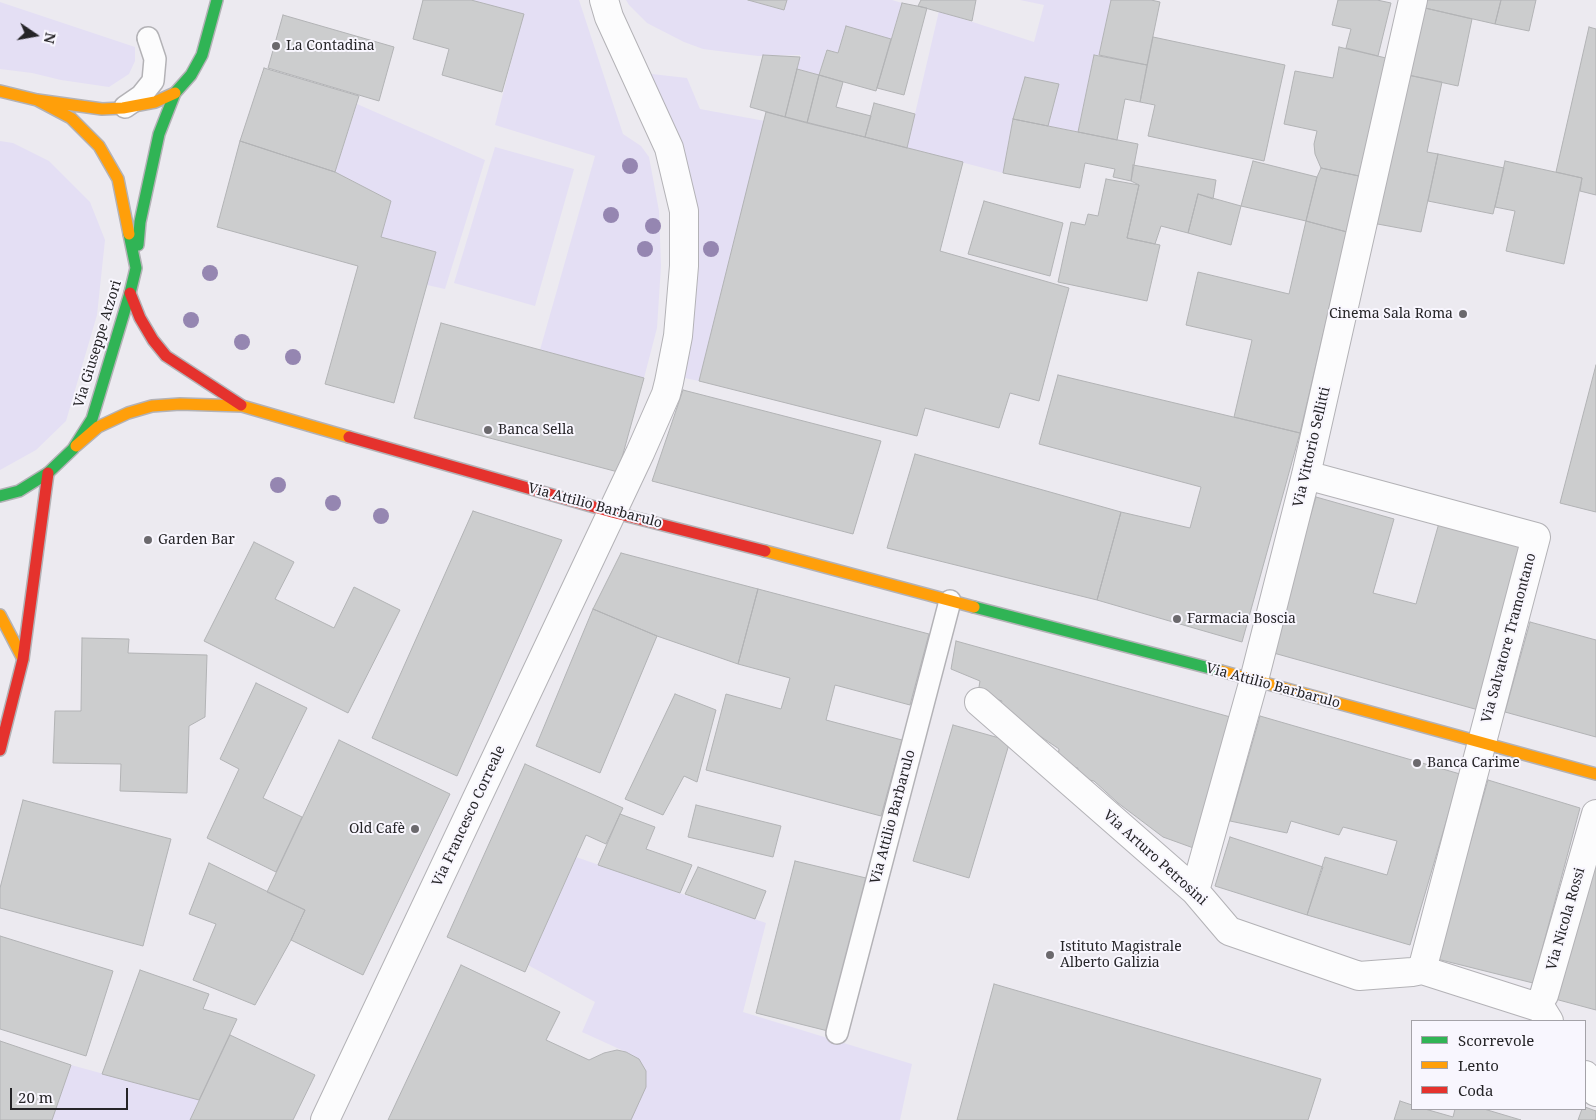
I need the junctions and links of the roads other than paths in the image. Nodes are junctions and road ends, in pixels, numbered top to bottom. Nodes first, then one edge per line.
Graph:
1 (217, 0) edge
2 (604, 0) edge
3 (1413, 0) edge
4 (148, 38) dead end
5 (0, 91) edge
6 (176, 93) junction
7 (38, 100) junction
8 (123, 108) junction
9 (136, 268) junction
10 (130, 293) junction
11 (242, 406) junction
12 (73, 449) junction
13 (48, 474) junction
14 (1306, 476) junction
15 (0, 496) edge
16 (612, 512) junction
17 (950, 601) junction
18 (0, 615) edge
19 (23, 660) junction
20 (1254, 680) junction
21 (979, 702) dead end
22 (1481, 743) junction
23 (0, 750) edge
24 (1596, 774) edge
25 (1596, 814) edge
26 (1195, 891) junction
27 (1422, 970) junction
28 (1544, 994) dead end
29 (1548, 1020) edge
30 (837, 1032) dead end
31 (1586, 1077) edge
32 (1596, 1092) edge
33 (325, 1120) edge

1 - 6 street, Via Giuseppe Atzori
2 - 16 street, Via Francesco Correale
3 - 14 street, Via Vittorio Sellitti
4 - 8 lane
5 - 7 street, Via Giuseppe Atzori
6 - 8 street, Via Giuseppe Atzori
6 - 9 street, Via Giuseppe Atzori
7 - 8 street, Via Giuseppe Atzori
7 - 9 street, Via Giuseppe Atzori
9 - 10 street, Via Giuseppe Atzori
10 - 11 street, Via Attilio Barbarulo
10 - 12 street, Via Giuseppe Atzori
11 - 12 street, Via Attilio Barbarulo
11 - 16 street, Via Attilio Barbarulo
12 - 13 street, Via Giuseppe Atzori
13 - 15 street, Via Giuseppe Atzori
13 - 19 street
14 - 20 street, Via Vittorio Sellitti
14 - 22 street, Via Salvatore Tramontano
16 - 17 street, Via Attilio Barbarulo
16 - 33 street, Via Francesco Correale
17 - 20 street, Via Attilio Barbarulo
17 - 30 lane, Via Attilio Barbarulo
18 - 19 street
19 - 23 street
20 - 22 street, Via Attilio Barbarulo
20 - 26 street, Via Vittorio Sellitti
21 - 26 street, Via Arturo Petrosini
22 - 24 street, Via Attilio Barbarulo
22 - 27 street, Via Salvatore Tramontano
25 - 28 street, Via Nicola Rossi
26 - 27 street, Via Arturo Petrosini
27 - 29 street, Via Arturo Petrosini
31 - 32 street

